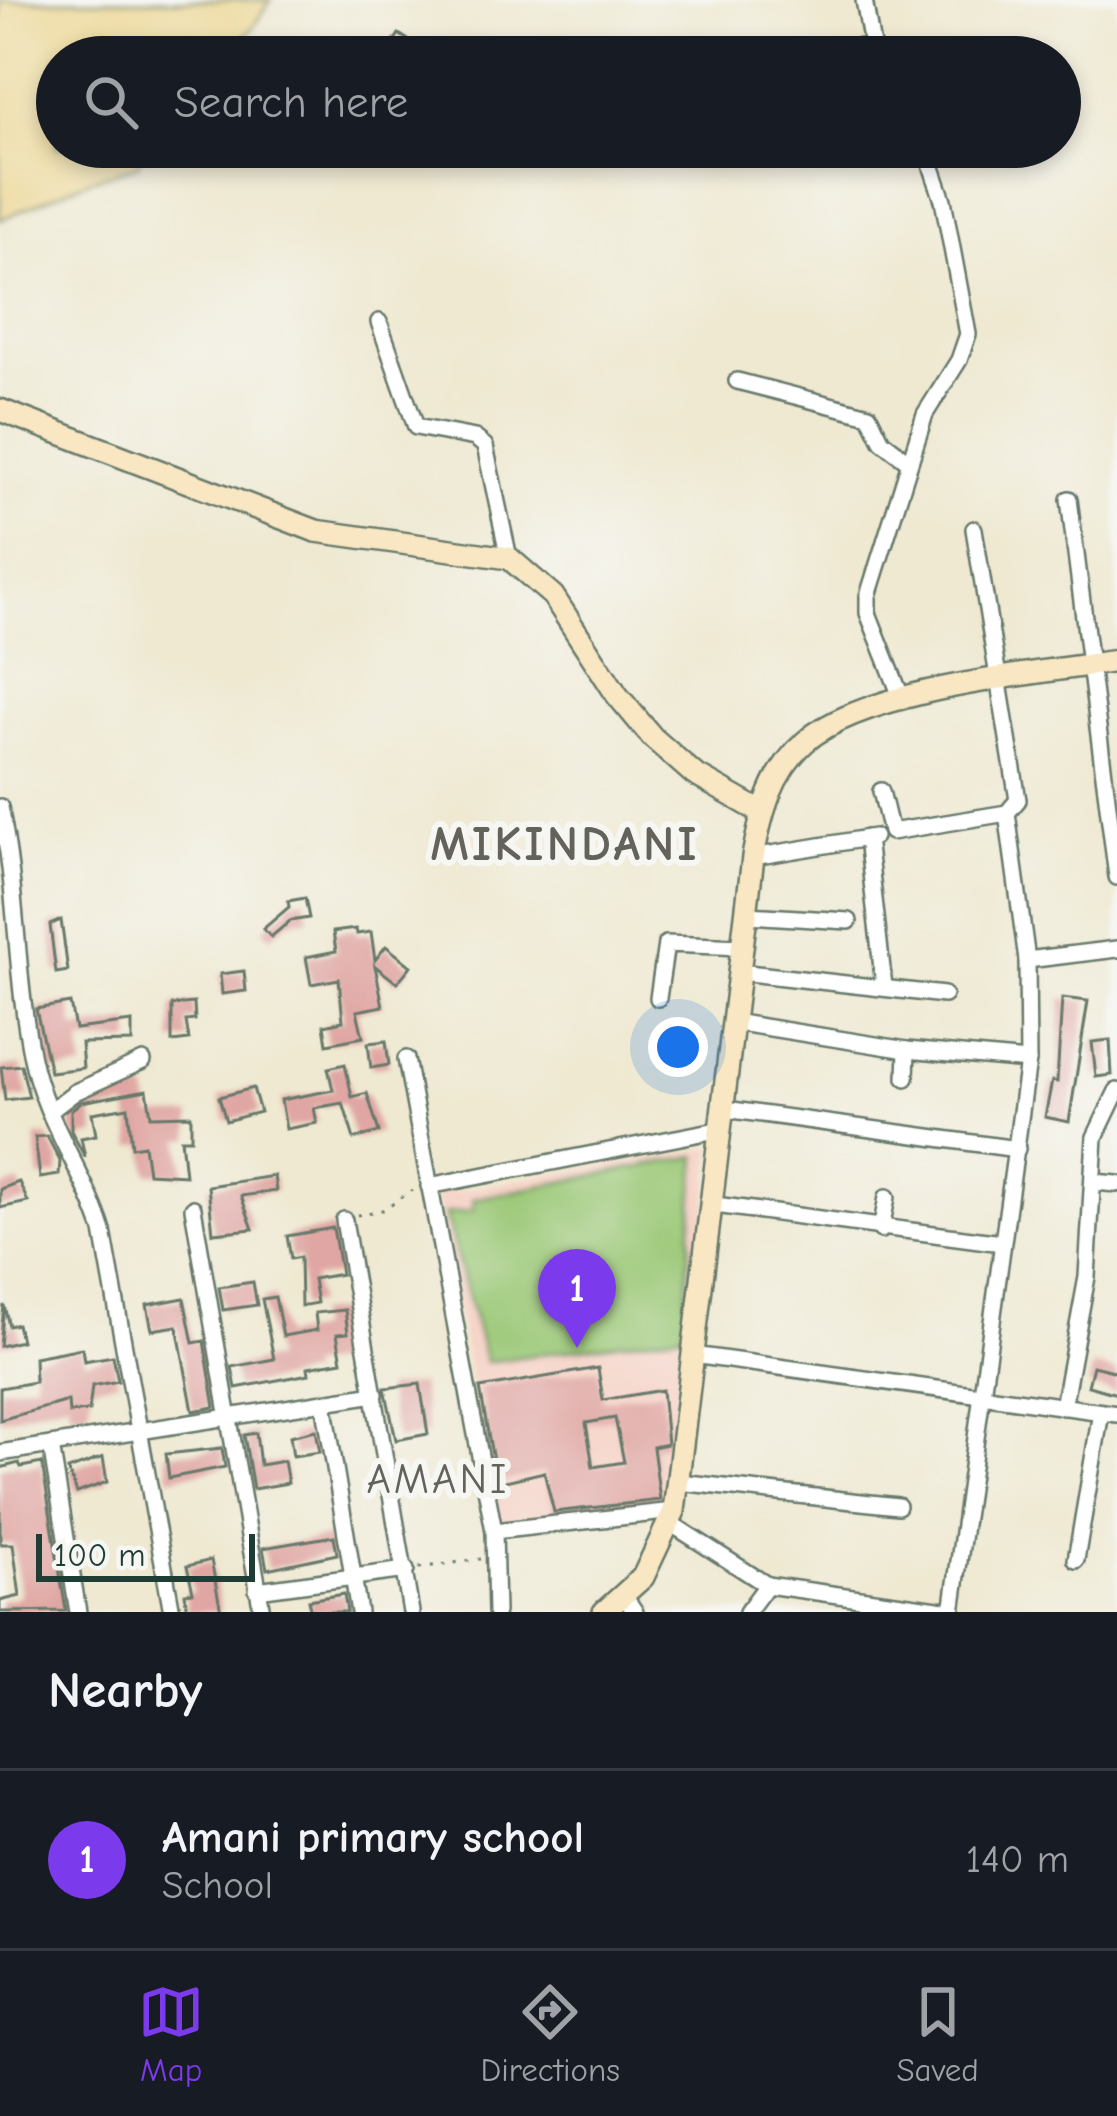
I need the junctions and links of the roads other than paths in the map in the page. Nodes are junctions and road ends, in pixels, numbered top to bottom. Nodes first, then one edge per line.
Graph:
1 (864, 0) edge
2 (870, 36) edge
3 (932, 168) edge
4 (379, 322) dead end
5 (737, 381) dead end
6 (0, 410) edge
7 (909, 463) junction
8 (1069, 500) dead end
9 (974, 529) dead end
10 (509, 558) junction
11 (1117, 661) edge
12 (1091, 665) junction
13 (1000, 681) junction
14 (902, 699) junction
15 (881, 791) dead end
16 (0, 807) edge
17 (761, 812) junction
18 (1007, 813) junction
19 (891, 832) junction
20 (867, 838) junction
21 (753, 857) junction
22 (1117, 878) edge
23 (747, 915) junction
24 (849, 921) dead end
25 (743, 947) junction
26 (1117, 950) edge
27 (1028, 960) junction
28 (739, 972) junction
29 (884, 986) junction
30 (944, 994) dead end
31 (658, 998) dead end
32 (733, 1022) junction
33 (907, 1050) junction
34 (406, 1058) dead end
35 (143, 1060) dead end
36 (1028, 1061) junction
37 (906, 1078) dead end
38 (1117, 1091) edge
39 (50, 1111) junction
40 (723, 1119) junction
41 (1016, 1149) junction
42 (1094, 1182) junction
43 (1117, 1184) edge
44 (429, 1186) junction
45 (887, 1196) dead end
46 (715, 1205) junction
47 (193, 1208) dead end
48 (344, 1220) road end
49 (881, 1230) junction
50 (1002, 1243) junction
51 (694, 1355) junction
52 (375, 1394) junction
53 (977, 1398) junction
54 (324, 1402) junction
55 (1063, 1407) junction
56 (1109, 1413) edge
57 (230, 1417) junction
58 (142, 1431) junction
59 (51, 1445) junction
60 (0, 1453) edge
61 (679, 1482) junction
62 (898, 1506) dead end
63 (672, 1517) junction
64 (494, 1532) junction
65 (1076, 1560) dead end
66 (406, 1570) junction
67 (352, 1578) junction
68 (767, 1585) junction
69 (257, 1590) junction
70 (630, 1604) edge
71 (952, 1611) edge
72 (78, 1612) edge
73 (172, 1612) edge
74 (262, 1612) edge
75 (358, 1612) edge
76 (411, 1612) edge
77 (496, 1612) edge
78 (604, 1612) edge
79 (747, 1612) edge

1 - 2 street
3 - 7 street
4 - 10 street
5 - 7 street
6 - 10 street
7 - 14 street
8 - 12 street
9 - 13 street
10 - 17 street
11 - 12 street
12 - 13 street
12 - 22 street
13 - 14 street
13 - 18 street
14 - 17 street
15 - 19 street
16 - 39 street
17 - 21 street
18 - 19 street
18 - 27 street
19 - 20 street
20 - 21 street
20 - 29 street
21 - 23 street
23 - 24 street
23 - 25 street
25 - 28 street
25 - 31 street
26 - 27 street
27 - 36 street
28 - 29 street
28 - 32 street
29 - 30 street
32 - 33 street
32 - 40 street
33 - 36 street
33 - 37 street
34 - 44 street
35 - 39 street
36 - 41 street
38 - 42 street
39 - 58 street
40 - 41 street
40 - 44 street
40 - 46 street
41 - 50 street
42 - 43 street
42 - 55 street
44 - 64 street
45 - 49 street
46 - 49 street
46 - 51 street
47 - 57 street
48 - 52 street
49 - 50 street
50 - 53 street
51 - 53 street
51 - 61 street
52 - 54 street
52 - 66 street
53 - 55 street
53 - 71 street
54 - 57 street
54 - 67 street
55 - 56 street
56 - 65 street
57 - 58 street
57 - 69 street
58 - 59 street
58 - 73 street
59 - 60 street
59 - 72 street
61 - 62 street
61 - 63 street
63 - 64 street
63 - 68 street
63 - 70 street
64 - 77 street
66 - 67 street
66 - 76 street
67 - 69 street
67 - 75 street
68 - 71 street
68 - 79 street
69 - 74 street
70 - 78 street

